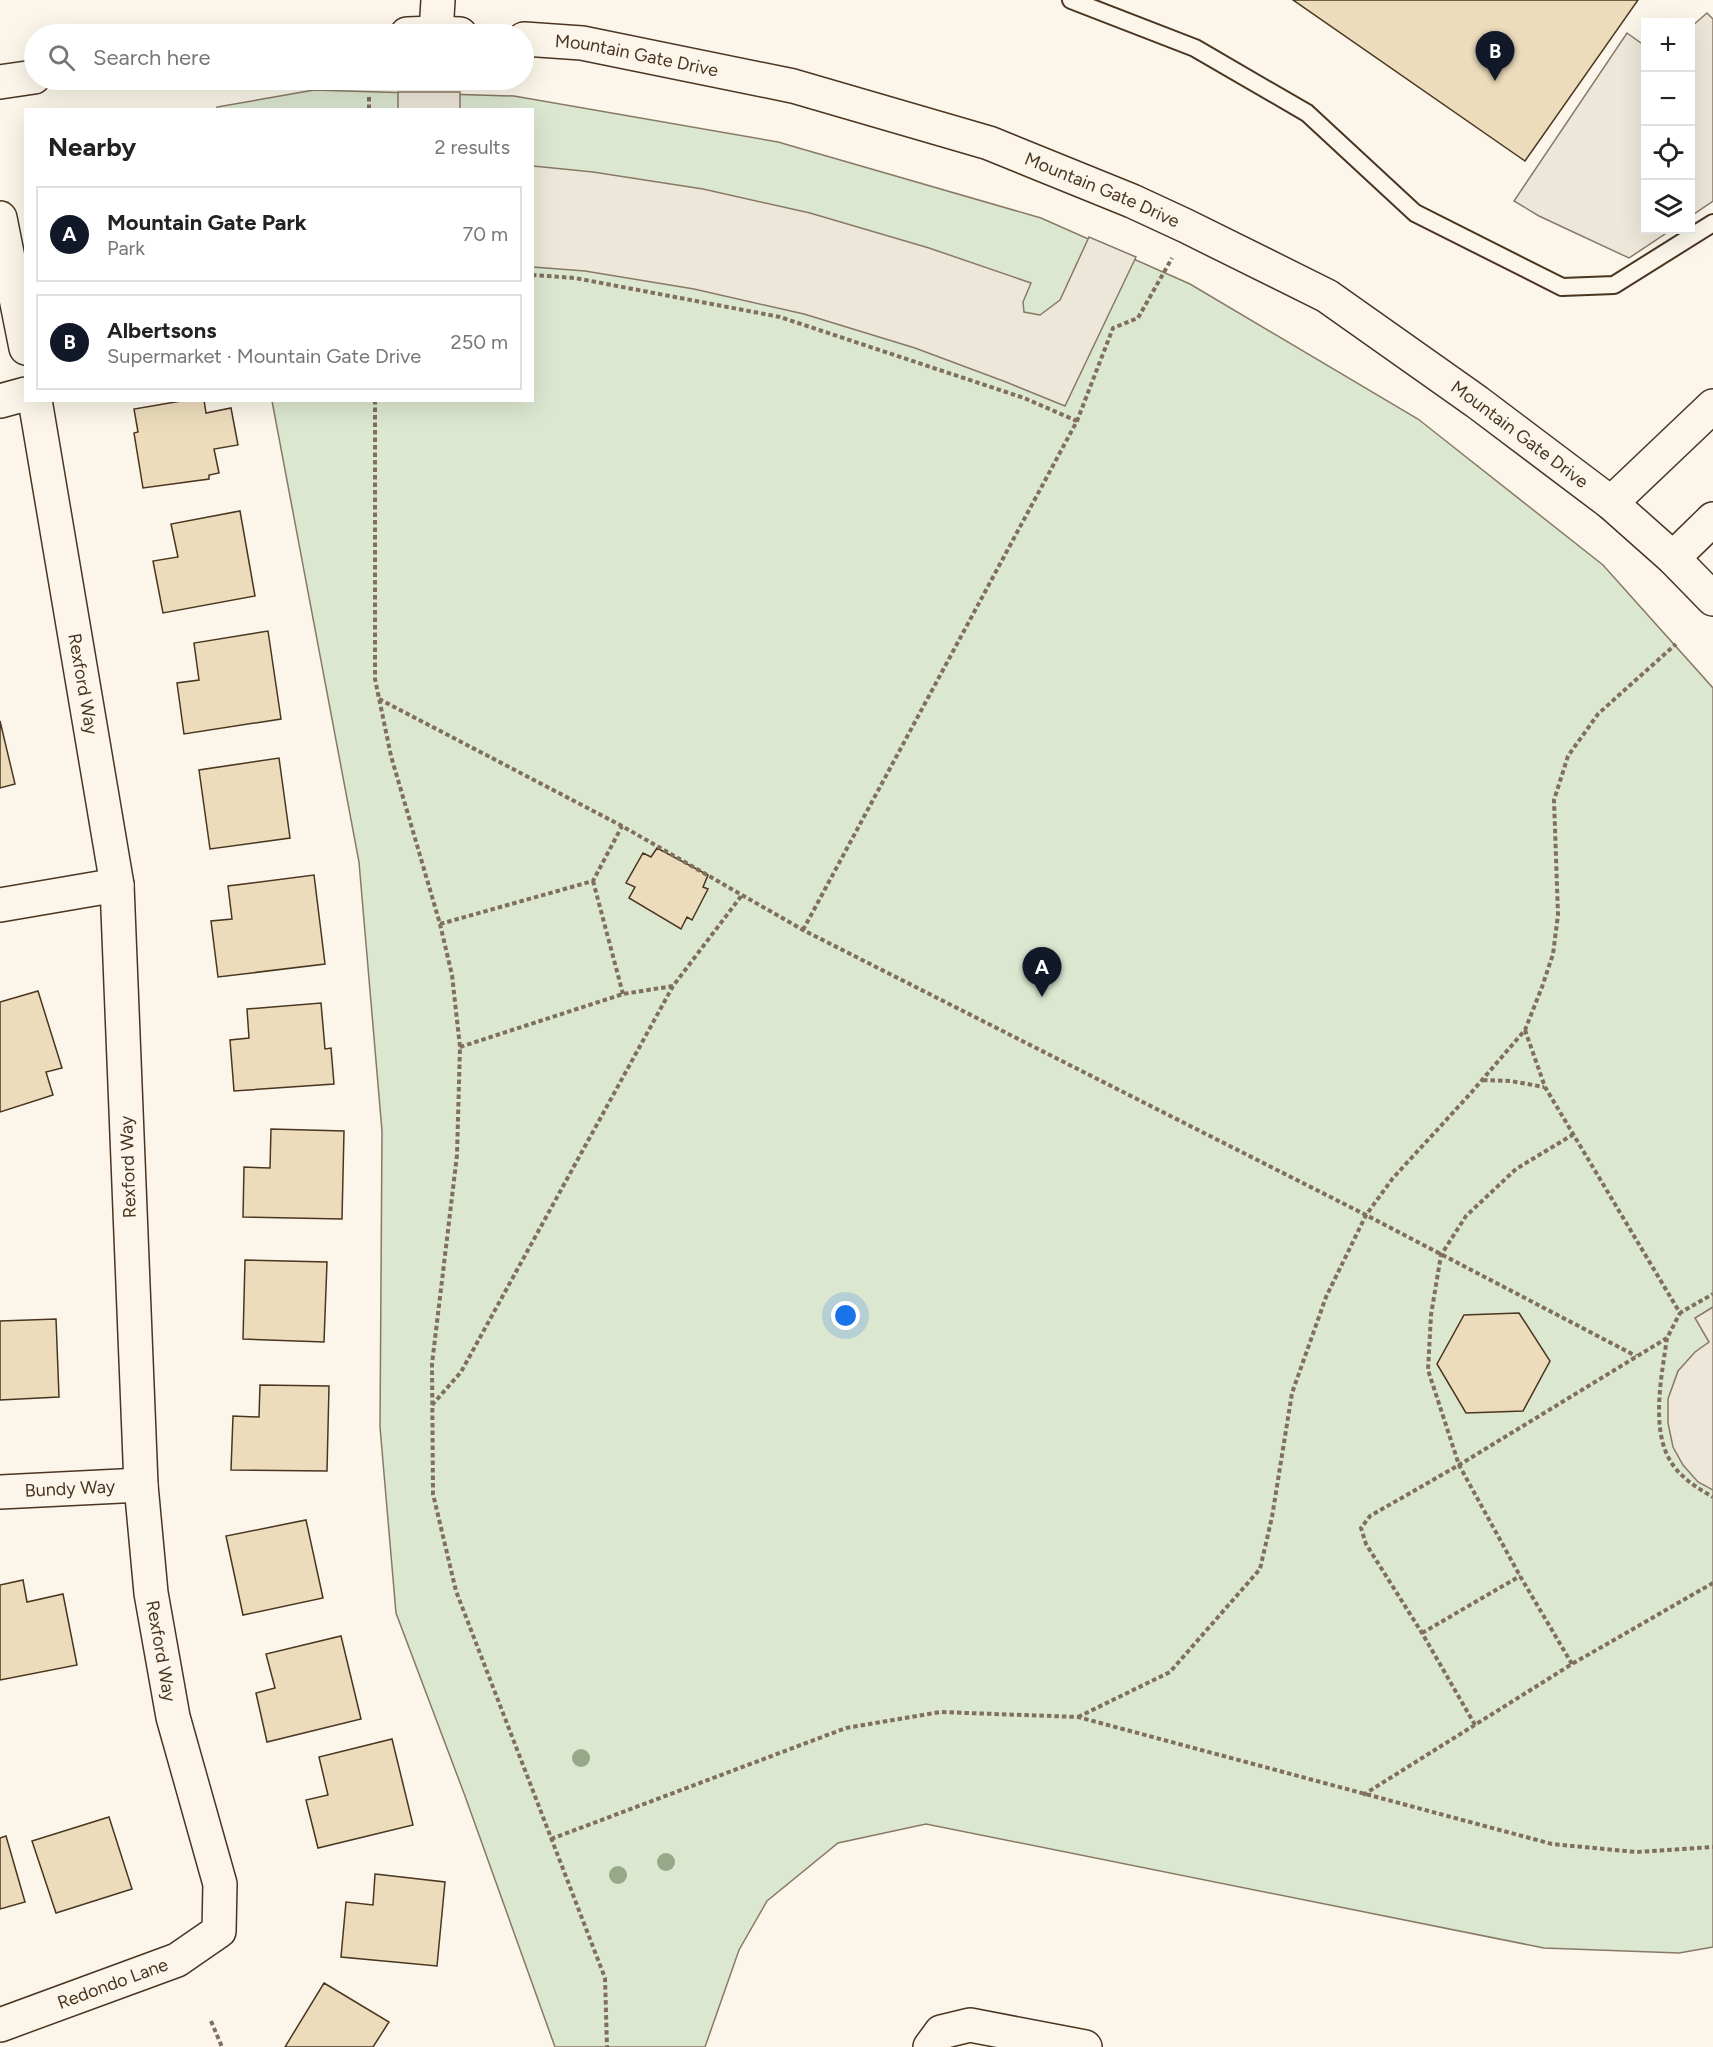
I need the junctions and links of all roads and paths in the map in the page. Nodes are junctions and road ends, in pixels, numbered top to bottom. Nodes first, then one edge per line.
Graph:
1 (438, 0) edge
2 (1071, 0) edge
3 (435, 24) edge
4 (534, 40) edge
5 (24, 78) edge
6 (0, 82) edge
7 (369, 97) dead end
8 (369, 108) edge
9 (0, 218) edge
10 (1713, 222) edge
11 (1186, 226) junction
12 (534, 275) edge
13 (24, 338) edge
14 (24, 395) edge
15 (0, 401) edge
16 (36, 402) edge
17 (375, 402) edge
18 (1713, 406) edge
19 (1077, 421) junction
20 (1611, 503) junction
21 (1713, 519) edge
22 (1673, 558) junction
23 (1713, 599) edge
24 (1676, 644) dead end
25 (379, 698) junction
26 (622, 826) junction
27 (593, 881) junction
28 (117, 885) junction
29 (742, 895) junction
30 (0, 904) edge
31 (440, 924) junction
32 (803, 930) junction
33 (673, 986) junction
34 (623, 994) junction
35 (1525, 1030) junction
36 (460, 1047) junction
37 (1482, 1080) junction
38 (1545, 1087) junction
39 (1574, 1134) junction
40 (1366, 1215) junction
41 (1441, 1255) junction
42 (1713, 1294) edge
43 (1680, 1313) junction
44 (1667, 1338) junction
45 (1636, 1356) junction
46 (432, 1406) junction
47 (1459, 1465) junction
48 (141, 1485) junction
49 (0, 1492) edge
50 (1713, 1497) edge
51 (1520, 1576) junction
52 (1713, 1583) edge
53 (1422, 1633) junction
54 (1572, 1664) junction
55 (1078, 1717) junction
56 (1475, 1725) junction
57 (1363, 1795) junction
58 (551, 1839) junction
59 (1713, 1847) edge
60 (219, 1931) joint
61 (211, 2021) dead end
62 (0, 2025) edge
63 (935, 2040) edge
64 (222, 2047) edge
65 (607, 2047) edge
66 (1084, 2047) edge

1 - 3 street
2 - 10 lane
4 - 11 street, Mountain Gate Drive
5 - 6 street
7 - 8 path
9 - 13 street
11 - 19 path
11 - 20 street, Mountain Gate Drive
12 - 19 path
14 - 15 street
16 - 28 street, Rexford Way
17 - 25 path
18 - 20 street
19 - 32 path
20 - 22 street, Mountain Gate Drive
21 - 22 street
22 - 23 street, Mountain Gate Drive
24 - 35 path
25 - 26 path
25 - 31 path
26 - 27 path
26 - 29 path
27 - 31 path
27 - 34 path
28 - 30 street
28 - 48 street, Rexford Way
29 - 32 path
29 - 33 path
31 - 36 path
32 - 40 path
33 - 34 path
33 - 46 path
34 - 36 path
35 - 37 path
35 - 38 path
36 - 46 path
37 - 38 path
37 - 40 path
38 - 39 path
39 - 41 path
39 - 43 path
40 - 41 path
40 - 55 path
41 - 45 path
41 - 47 path
42 - 43 path
43 - 44 path
44 - 45 path
44 - 50 path
45 - 47 path
46 - 58 path
47 - 51 path
47 - 53 path
48 - 49 street, Bundy Way
48 - 60 street, Rexford Way
51 - 53 path
51 - 54 path
52 - 54 path
53 - 56 path
54 - 56 path
55 - 57 path
55 - 58 path
56 - 57 path
57 - 59 path
58 - 65 path
60 - 62 street, Redondo Lane
61 - 64 path
63 - 66 street

